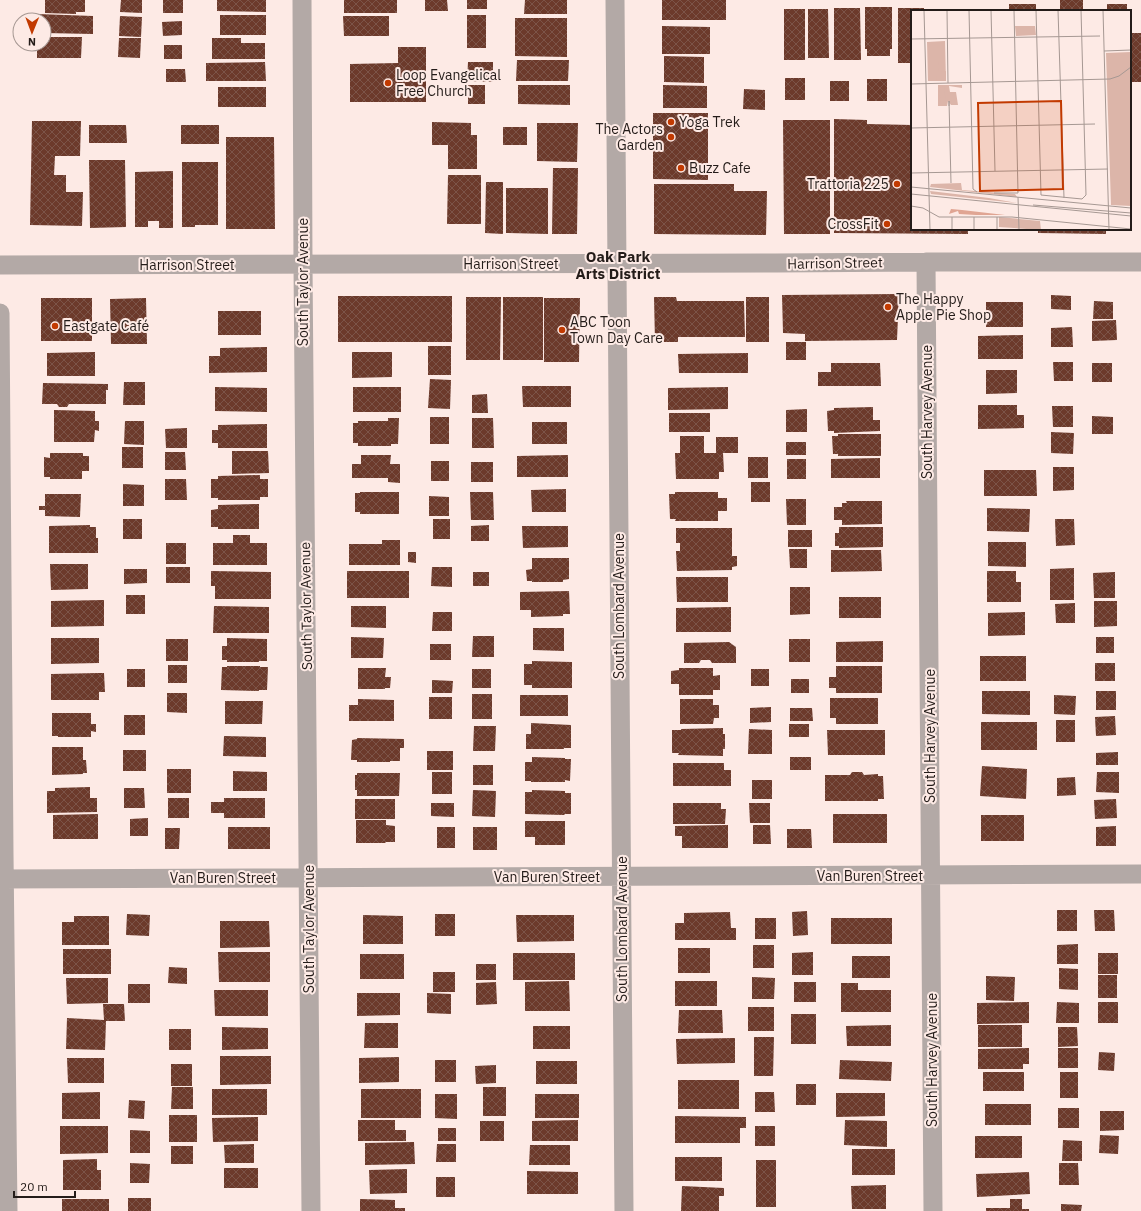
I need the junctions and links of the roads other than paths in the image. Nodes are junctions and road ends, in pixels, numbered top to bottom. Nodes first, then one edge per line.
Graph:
1 (302, 0) edge
2 (615, 0) edge
3 (926, 262) junction
4 (1141, 262) edge
5 (303, 264) junction
6 (617, 264) junction
7 (0, 265) edge
8 (0, 313) edge
9 (1141, 874) edge
10 (931, 875) junction
11 (622, 877) junction
12 (308, 878) junction
13 (2, 879) edge
14 (8, 1211) edge
15 (311, 1211) edge
16 (624, 1211) edge
17 (934, 1211) edge

1 - 5 street, South Taylor Avenue
2 - 6 street, South Lombard Avenue
3 - 4 street, Harrison Street
3 - 6 street, Harrison Street
3 - 10 street, South Harvey Avenue
5 - 6 street, Harrison Street
5 - 7 street, Harrison Street
5 - 12 street, South Taylor Avenue
6 - 11 street, South Lombard Avenue
8 - 13 street
9 - 10 street, Van Buren Street
10 - 11 street, Van Buren Street
10 - 17 street, South Harvey Avenue
11 - 12 street, Van Buren Street
11 - 16 street, South Lombard Avenue
12 - 13 street, Van Buren Street
12 - 15 street, South Taylor Avenue
13 - 14 street

